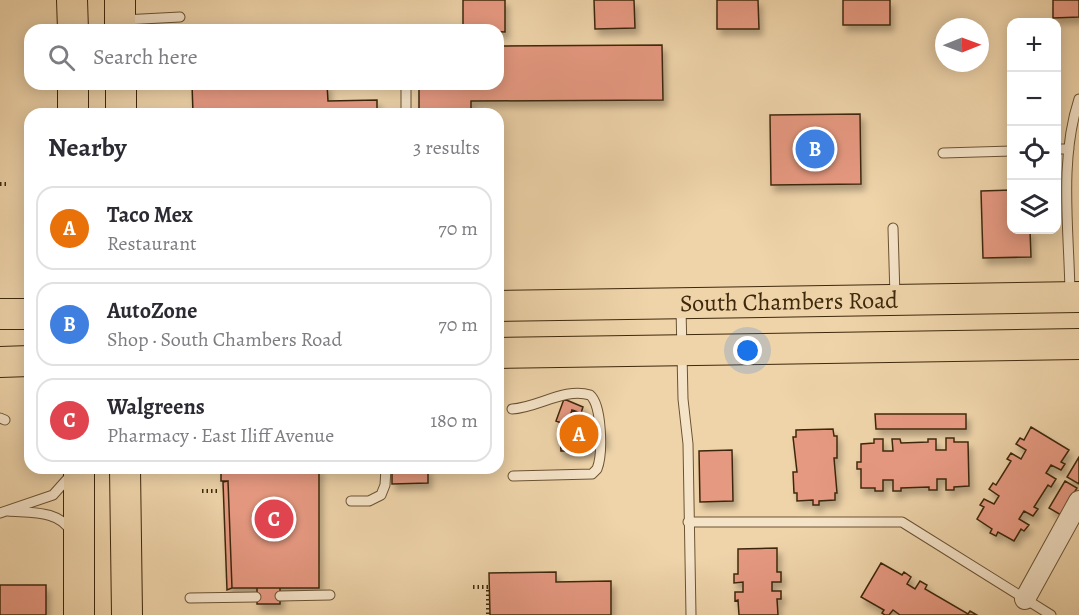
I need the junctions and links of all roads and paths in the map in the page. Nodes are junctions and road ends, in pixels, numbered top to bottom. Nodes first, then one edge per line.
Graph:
1 (72, 0) edge
2 (120, 17) edge
3 (180, 17) dead end
4 (73, 24) edge
5 (73, 90) edge
6 (121, 90) edge
7 (406, 90) edge
8 (1079, 99) edge
9 (74, 108) edge
10 (121, 108) edge
11 (406, 108) edge
12 (1061, 149) edge
13 (1069, 149) junction
14 (1007, 151) edge
15 (943, 153) dead end
16 (0, 184) edge
17 (7, 184) dead end
18 (893, 228) dead end
19 (1075, 297) edge
20 (895, 300) junction
21 (681, 302) junction
22 (504, 306) edge
23 (0, 314) edge
24 (24, 314) edge
25 (1079, 344) edge
26 (504, 352) edge
27 (681, 352) junction
28 (24, 361) edge
29 (0, 362) edge
30 (512, 409) dead end
31 (70, 474) edge
32 (79, 474) edge
33 (125, 474) edge
34 (386, 474) edge
35 (513, 476) dead end
36 (202, 491) dead end
37 (219, 491) dead end
38 (351, 501) dead end
39 (1079, 501) edge
40 (4, 512) edge
41 (688, 522) junction
42 (80, 563) junction
43 (473, 587) dead end
44 (330, 595) dead end
45 (280, 596) dead end
46 (256, 597) dead end
47 (190, 598) dead end
48 (1025, 599) junction
49 (80, 615) edge
50 (127, 615) edge
51 (488, 615) edge
52 (691, 615) edge
53 (1051, 615) edge

1 - 4 main road
2 - 3 lane
5 - 9 main road
6 - 10 main road
7 - 11 lane
8 - 13 lane
12 - 13 lane
13 - 19 lane
14 - 15 lane
16 - 17 path
18 - 20 lane
19 - 20 main road, South Chambers Road
20 - 21 main road, South Chambers Road
21 - 22 main road, South Chambers Road
21 - 27 lane
23 - 24 main road
25 - 27 main road, South Chambers Road
26 - 27 main road, South Chambers Road
27 - 41 lane
28 - 29 main road
30 - 35 lane
31 - 40 lane
32 - 42 main road
33 - 50 main road
34 - 38 lane
36 - 37 path
39 - 48 street
40 - 42 lane
41 - 48 lane
41 - 52 lane
42 - 49 main road
43 - 51 path
44 - 45 lane
46 - 47 lane
48 - 53 lane

